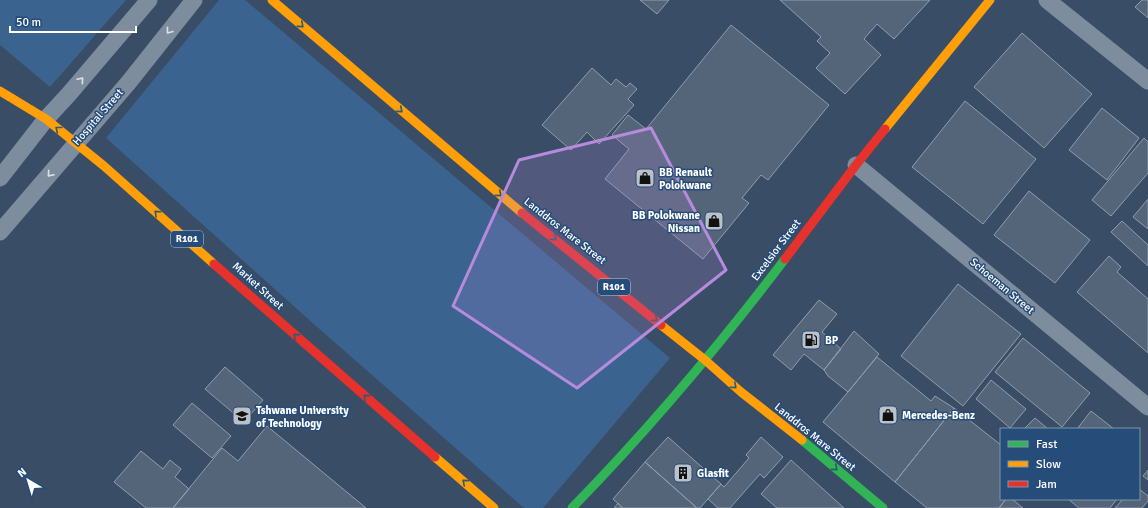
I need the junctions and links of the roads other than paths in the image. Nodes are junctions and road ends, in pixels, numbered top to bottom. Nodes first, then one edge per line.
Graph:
1 (149, 0) edge
2 (194, 0) edge
3 (272, 0) edge
4 (990, 0) edge
5 (1047, 0) edge
6 (1148, 81) edge
7 (0, 91) edge
8 (46, 120) junction
9 (76, 144) junction
10 (856, 165) junction
11 (0, 178) edge
12 (0, 232) edge
13 (705, 360) junction
14 (1148, 407) edge
15 (494, 508) edge
16 (572, 508) edge
17 (883, 508) edge

8 -> 1 street
2 -> 9 street, Hospital Street
3 -> 13 main road, Landdros Mare Street / R101
4 - 10 main road, Excelsior Street
5 - 6 street
7 - 8 main road, Market Street / R101
9 -> 8 main road, Market Street / R101
8 - 11 street
9 -> 12 street, Hospital Street
15 -> 9 main road, Market Street / R101
10 - 13 main road, Excelsior Street
10 - 14 street, Schoeman Street
13 - 16 main road, Excelsior Street
13 -> 17 main road, Landdros Mare Street / R101

